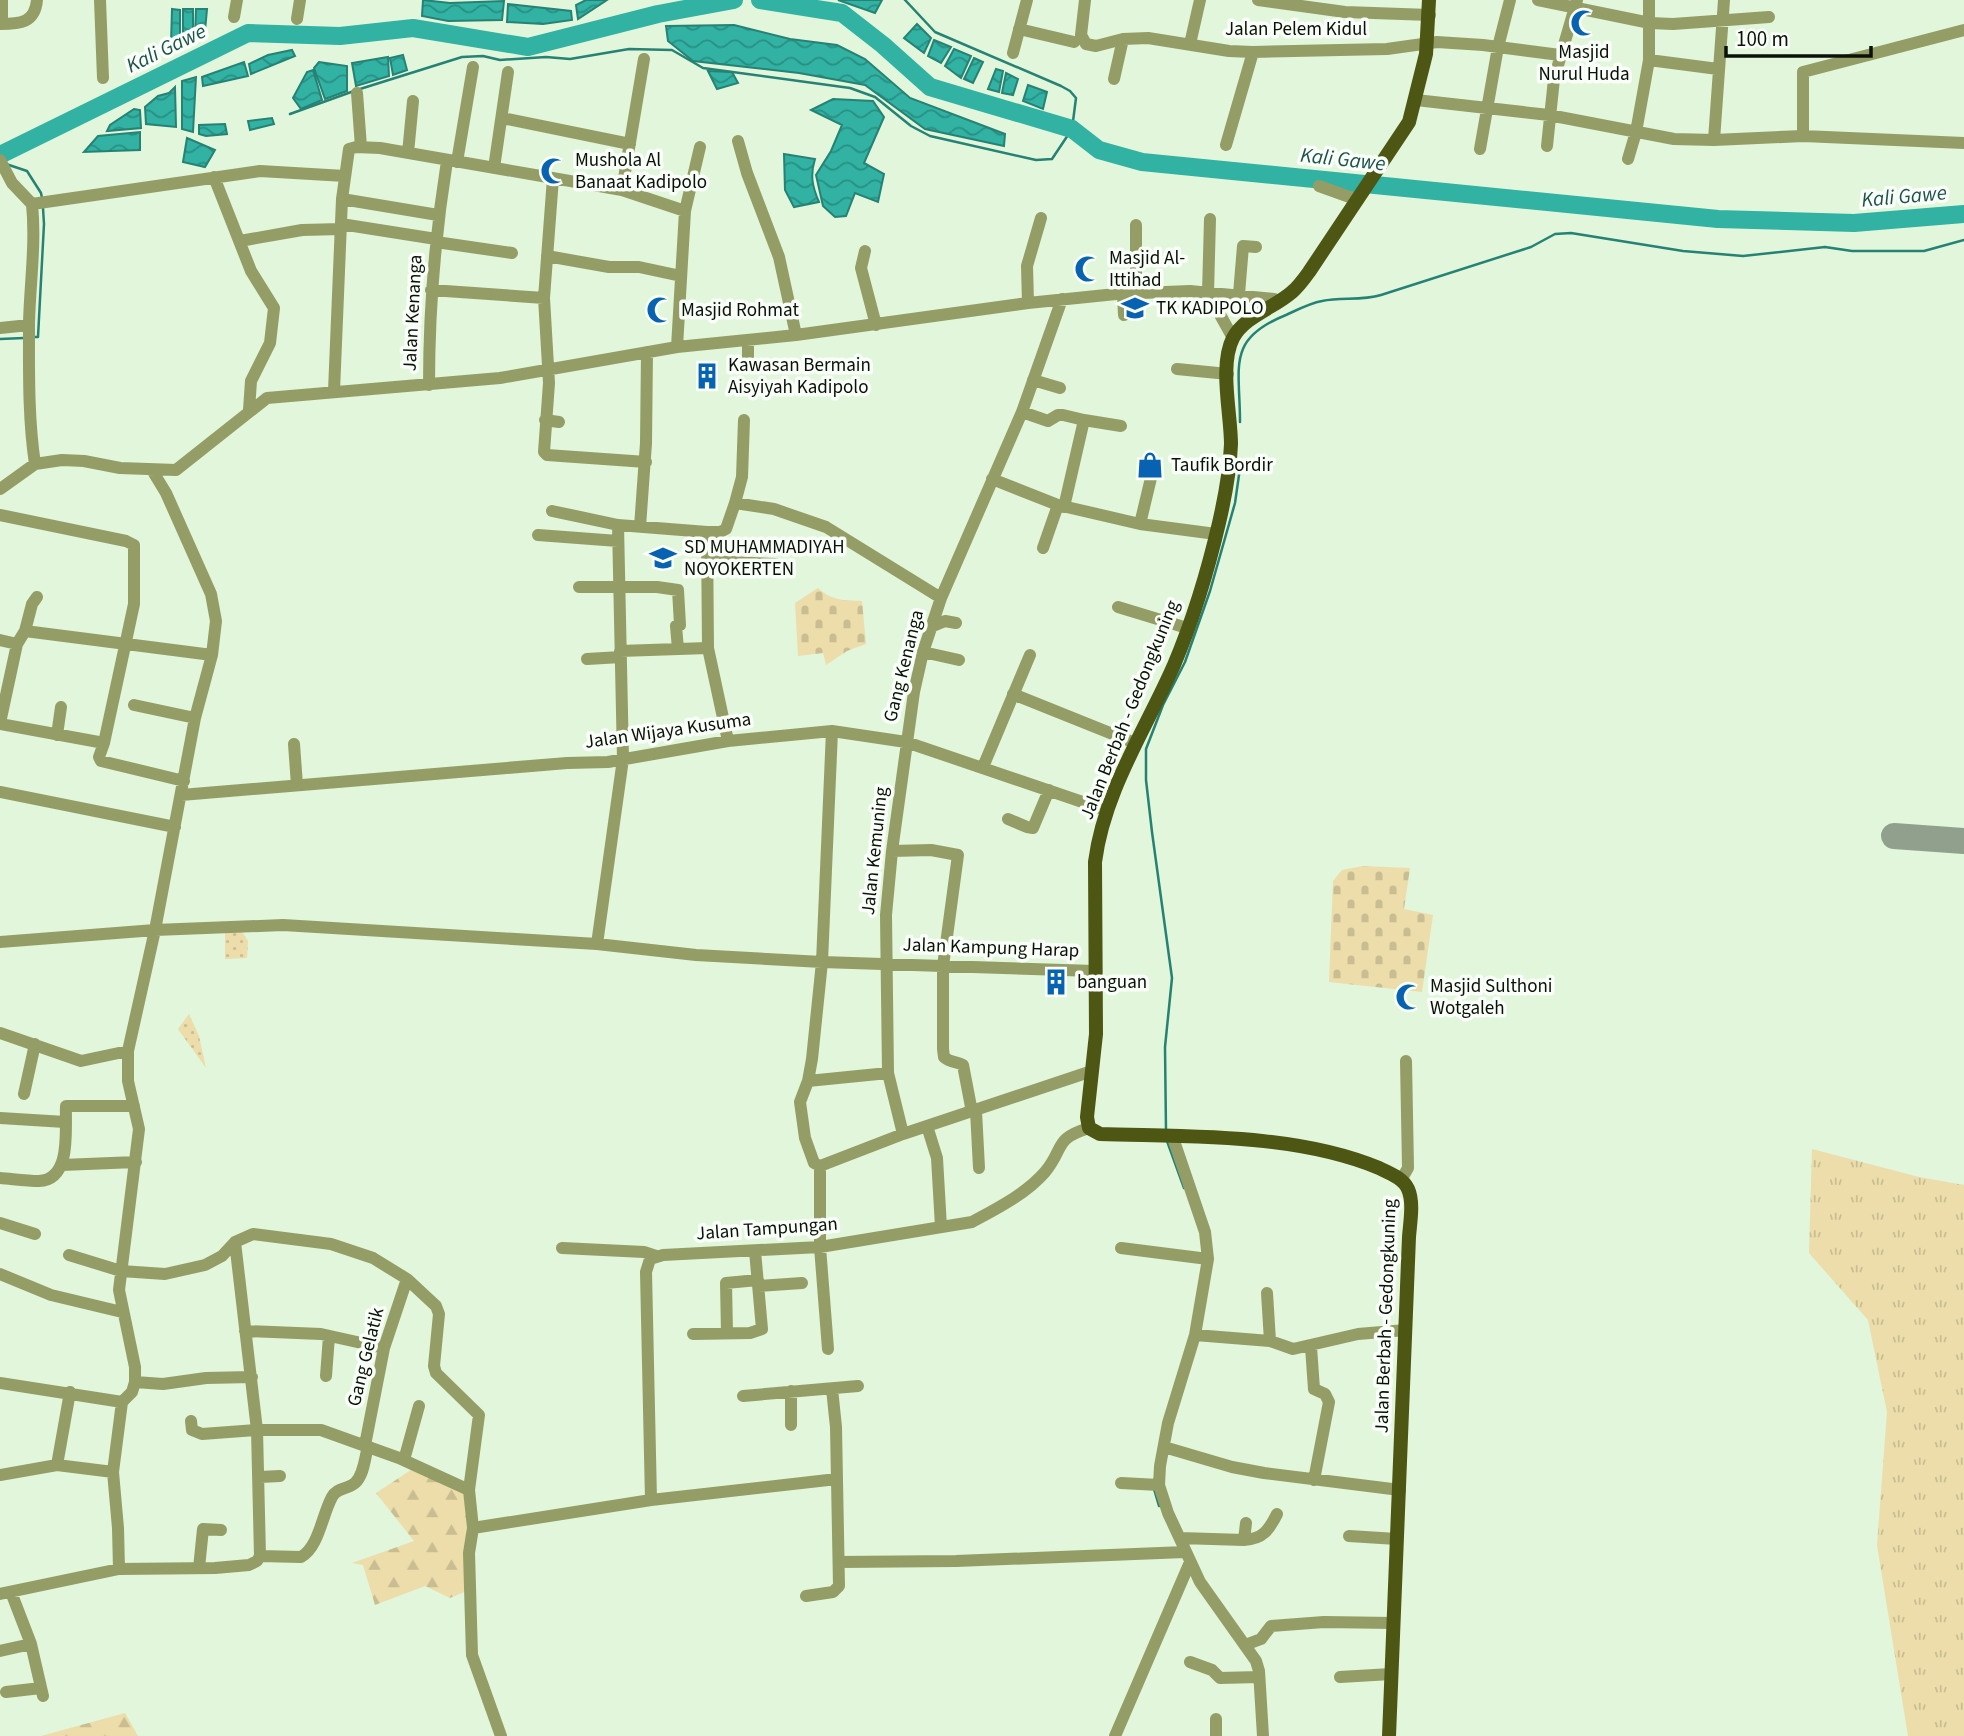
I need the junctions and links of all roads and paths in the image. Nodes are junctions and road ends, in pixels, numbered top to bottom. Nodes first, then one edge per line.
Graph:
1 (2, 0) edge
2 (37, 0) edge
3 (100, 0) edge
4 (237, 0) edge
5 (300, 0) edge
6 (1027, 0) edge
7 (1085, 0) edge
8 (1200, 0) edge
9 (1258, 0) edge
10 (1510, 0) edge
11 (1538, 0) edge
12 (1649, 0) edge
13 (1724, 0) edge
14 (1576, 4) edge
15 (1430, 8) edge
16 (233, 17) dead end
17 (1769, 18) dead end
18 (298, 19) dead end
19 (1722, 20) junction
20 (1650, 23) junction
21 (1, 24) edge
22 (1018, 29) junction
23 (1964, 30) edge
24 (1123, 39) junction
25 (1074, 42) dead end
26 (1428, 42) junction
27 (1190, 44) junction
28 (1498, 47) junction
29 (1253, 52) junction
30 (1013, 53) dead end
31 (1560, 55) junction
32 (644, 59) dead end
33 (1649, 60) junction
34 (473, 67) dead end
35 (1718, 69) junction
36 (508, 72) dead end
37 (103, 78) dead end
38 (1114, 79) dead end
39 (357, 93) dead end
40 (1416, 100) junction
41 (412, 101) dead end
42 (1488, 110) junction
43 (1549, 115) junction
44 (502, 118) junction
45 (1636, 132) junction
46 (1802, 136) junction
47 (1714, 140) junction
48 (738, 141) dead end
49 (1964, 143) edge
50 (630, 144) junction
51 (1226, 145) dead end
52 (1547, 146) dead end
53 (360, 147) junction
54 (700, 147) dead end
55 (1480, 149) dead end
56 (408, 153) junction
57 (1628, 159) dead end
58 (0, 160) edge
59 (452, 161) junction
60 (494, 168) junction
61 (345, 176) junction
62 (214, 177) junction
63 (553, 178) junction
64 (1319, 186) dead end
65 (622, 190) junction
66 (1359, 197) junction
67 (342, 199) junction
68 (34, 203) junction
69 (685, 211) junction
70 (438, 215) junction
71 (1041, 218) dead end
72 (1210, 219) dead end
73 (1136, 225) dead end
74 (341, 226) junction
75 (436, 240) junction
76 (240, 241) junction
77 (1256, 247) dead end
78 (865, 251) dead end
79 (512, 253) dead end
80 (547, 256) junction
81 (681, 276) junction
82 (431, 290) junction
83 (1129, 293) junction
84 (1208, 293) junction
85 (1239, 295) junction
86 (544, 298) junction
87 (1062, 299) junction
88 (1279, 302) junction
89 (1028, 303) junction
90 (1124, 315) dead end
91 (876, 325) junction
92 (0, 328) edge
93 (30, 335) junction
94 (796, 335) junction
95 (1233, 338) junction
96 (748, 340) junction
97 (677, 347) junction
98 (647, 352) junction
99 (748, 364) dead end
100 (1177, 369) dead end
101 (548, 370) junction
102 (1228, 374) junction
103 (1033, 380) junction
104 (429, 385) junction
105 (1060, 388) dead end
106 (334, 391) junction
107 (249, 410) junction
108 (1022, 412) junction
109 (545, 420) junction
110 (744, 420) dead end
111 (1084, 420) junction
112 (559, 422) dead end
113 (1121, 426) dead end
114 (646, 462) junction
115 (34, 464) junction
116 (152, 470) junction
117 (176, 470) junction
118 (1152, 478) dead end
119 (992, 479) junction
120 (0, 489) edge
121 (166, 493) junction
122 (735, 502) junction
123 (1061, 506) junction
124 (552, 511) dead end
125 (0, 515) edge
126 (1140, 524) junction
127 (618, 525) junction
128 (640, 527) junction
129 (707, 532) junction
130 (1216, 534) junction
131 (538, 536) dead end
132 (618, 541) junction
133 (1043, 548) dead end
134 (707, 561) junction
135 (775, 564) dead end
136 (619, 586) junction
137 (579, 587) dead end
138 (37, 597) dead end
139 (940, 598) junction
140 (1118, 607) dead end
141 (956, 623) dead end
142 (933, 626) junction
143 (1187, 628) junction
144 (25, 631) junction
145 (0, 640) edge
146 (18, 644) junction
147 (124, 644) junction
148 (708, 648) junction
149 (678, 649) junction
150 (923, 652) junction
151 (620, 654) junction
152 (212, 655) junction
153 (1030, 655) dead end
154 (587, 659) dead end
155 (959, 660) dead end
156 (1013, 694) junction
157 (134, 705) dead end
158 (61, 706) dead end
159 (195, 718) junction
160 (0, 723) edge
161 (832, 731) junction
162 (57, 735) junction
163 (728, 741) junction
164 (906, 742) junction
165 (104, 743) junction
166 (1135, 743) junction
167 (294, 744) dead end
168 (623, 760) junction
169 (983, 767) junction
170 (184, 780) junction
171 (297, 785) junction
172 (1049, 790) junction
173 (0, 792) edge
174 (181, 795) junction
175 (1107, 810) junction
176 (1008, 819) dead end
177 (175, 827) junction
178 (892, 851) junction
179 (155, 930) junction
180 (0, 942) edge
181 (597, 944) junction
182 (822, 962) junction
183 (886, 964) junction
184 (943, 966) junction
185 (1094, 971) junction
186 (0, 1032) edge
187 (35, 1044) junction
188 (128, 1051) junction
189 (1406, 1061) dead end
190 (1092, 1071) junction
191 (888, 1073) junction
192 (808, 1081) junction
193 (24, 1094) dead end
194 (134, 1106) junction
195 (974, 1112) junction
196 (0, 1118) edge
197 (65, 1122) junction
198 (927, 1126) junction
199 (1089, 1128) junction
200 (903, 1134) junction
201 (1167, 1136) junction
202 (136, 1161) junction
203 (62, 1165) junction
204 (820, 1166) junction
205 (979, 1168) dead end
206 (0, 1178) edge
207 (1401, 1180) junction
208 (0, 1223) edge
209 (941, 1227) junction
210 (35, 1234) dead end
211 (235, 1242) junction
212 (820, 1247) junction
213 (562, 1248) dead end
214 (1121, 1248) dead end
215 (755, 1251) junction
216 (69, 1255) dead end
217 (656, 1256) junction
218 (1205, 1258) junction
219 (121, 1271) junction
220 (0, 1274) edge
221 (407, 1279) junction
222 (759, 1283) junction
223 (803, 1283) dead end
224 (1267, 1293) dead end
225 (122, 1312) junction
226 (245, 1331) junction
227 (1406, 1331) junction
228 (727, 1333) junction
229 (693, 1334) dead end
230 (1195, 1335) junction
231 (329, 1336) junction
232 (1270, 1341) junction
233 (1311, 1347) junction
234 (384, 1348) junction
235 (828, 1349) dead end
236 (326, 1376) dead end
237 (252, 1377) junction
238 (135, 1381) junction
239 (0, 1383) edge
240 (858, 1386) dead end
241 (832, 1389) junction
242 (791, 1391) junction
243 (70, 1392) junction
244 (743, 1396) dead end
245 (122, 1402) junction
246 (419, 1406) dead end
247 (191, 1421) dead end
248 (791, 1425) dead end
249 (257, 1430) junction
250 (367, 1446) junction
251 (1164, 1447) junction
252 (404, 1460) junction
253 (57, 1465) junction
254 (113, 1472) junction
255 (0, 1475) edge
256 (280, 1476) dead end
257 (260, 1477) junction
258 (837, 1479) junction
259 (1314, 1480) junction
260 (1121, 1483) dead end
261 (1154, 1485) junction
262 (469, 1490) junction
263 (1399, 1490) junction
264 (651, 1500) junction
265 (1277, 1514) dead end
266 (1246, 1523) dead end
267 (473, 1528) junction
268 (220, 1530) dead end
269 (1349, 1536) dead end
270 (1180, 1538) junction
271 (1397, 1539) junction
272 (1244, 1540) junction
273 (260, 1556) junction
274 (1187, 1557) junction
275 (839, 1562) junction
276 (199, 1568) junction
277 (119, 1569) junction
278 (5, 1593) edge
279 (806, 1596) dead end
280 (1393, 1623) junction
281 (31, 1644) junction
282 (1245, 1645) junction
283 (0, 1651) edge
284 (1190, 1662) dead end
285 (1391, 1674) junction
286 (1259, 1677) junction
287 (1340, 1677) dead end
288 (6, 1692) dead end
289 (1216, 1719) dead end
290 (501, 1736) edge
291 (1115, 1736) edge
292 (1216, 1736) edge
293 (1263, 1736) edge
294 (1389, 1736) edge

1 - 21 street
2 - 21 street
3 - 37 street
4 - 16 street
5 - 18 street
6 - 22 street
7 - 24 street, Jalan Pelem Kidul
8 - 27 street
9 - 15 street
10 - 28 street
11 - 14 street
12 - 20 street
13 - 19 street
14 - 20 street
14 - 31 street
15 - 26 main road
17 - 19 street
19 - 20 street
19 - 35 street
20 - 33 street
22 - 25 street
22 - 30 street
23 - 46 street
24 - 27 street, Jalan Pelem Kidul
24 - 38 street
26 - 28 street, Jalan Pelem Kidul
26 - 29 street, Jalan Pelem Kidul
26 - 40 main road
27 - 29 street, Jalan Pelem Kidul
28 - 31 street, Jalan Pelem Kidul
28 - 42 street
29 - 51 street
31 - 43 street
32 - 50 street
33 - 35 street
33 - 45 street
34 - 59 street, Jalan Kenanga
35 - 47 street
36 - 44 street
39 - 53 street
40 - 42 street
40 - 66 main road
41 - 56 street
42 - 43 street
42 - 55 street
43 - 45 street
43 - 52 street
44 - 50 street
44 - 60 street
45 - 47 street
45 - 57 street
46 - 47 street
46 - 49 street
48 - 94 street
50 - 65 street
53 - 56 street
53 - 61 street
54 - 69 street
56 - 59 street
58 - 68 street
59 - 60 street
59 - 70 street, Jalan Kenanga
60 - 63 street
61 - 62 street
61 - 67 street
62 - 68 street
62 - 76 street
63 - 65 street
63 - 80 street
64 - 66 street
65 - 69 street
66 - 88 main road
67 - 70 street
67 - 74 street
68 - 93 street
69 - 81 street
70 - 75 street, Jalan Kenanga
71 - 89 street
72 - 84 street
73 - 83 street
74 - 75 street
74 - 76 street
74 - 106 street
75 - 79 street
75 - 82 street, Jalan Kenanga
76 - 107 street
77 - 85 street
78 - 91 street
80 - 81 street
80 - 86 street
81 - 97 street
82 - 86 street
82 - 104 street, Jalan Kenanga
83 - 84 street
83 - 87 street
83 - 90 street
84 - 85 street
84 - 95 street
85 - 88 street
86 - 101 street
87 - 89 street
87 - 103 street, Gang Kenanga
88 - 95 main road
89 - 91 street
91 - 94 street
92 - 93 street
93 - 115 street
94 - 96 street
95 - 102 main road, Jalan Berbah - Gedongkuning
96 - 97 street
96 - 99 street
97 - 98 street
98 - 101 street
98 - 114 street
100 - 102 street
101 - 104 street
101 - 109 street
102 - 130 main road, Jalan Berbah - Gedongkuning
103 - 105 street
103 - 108 street, Gang Kenanga
104 - 106 street
106 - 107 street
107 - 117 street
108 - 111 street
108 - 119 street, Gang Kenanga
109 - 112 street
109 - 114 street
110 - 122 street
111 - 113 street
111 - 123 street
114 - 128 street
115 - 116 street
115 - 120 street
116 - 117 street
116 - 121 street
117 - 121 street
118 - 126 street
119 - 123 street
119 - 139 street, Gang Kenanga
121 - 152 street
122 - 129 street
122 - 139 street
123 - 126 street
123 - 133 street
124 - 127 street
125 - 147 street
126 - 130 street
127 - 128 street
127 - 132 street
128 - 129 street
129 - 134 street
130 - 143 main road, Jalan Berbah - Gedongkuning
131 - 132 street
132 - 136 street
134 - 135 street
134 - 148 street
136 - 137 street
136 - 149 street
136 - 151 street
138 - 144 street
139 - 142 street, Gang Kenanga
140 - 143 street
141 - 142 street
142 - 150 street, Gang Kenanga
143 - 166 main road, Jalan Berbah - Gedongkuning
144 - 146 street
144 - 147 street
145 - 146 street
146 - 160 street
147 - 152 street
147 - 165 street
148 - 149 street
148 - 163 street
149 - 151 street
150 - 155 street
150 - 164 street, Gang Kenanga
151 - 154 street
151 - 168 street
152 - 159 street
153 - 156 street
156 - 166 street
156 - 169 street
157 - 159 street
158 - 162 street
159 - 170 street
160 - 162 street
161 - 163 street, Jalan Wijaya Kusuma
161 - 164 street, Jalan Wijaya Kusuma
161 - 182 street
162 - 165 street
163 - 168 street, Jalan Wijaya Kusuma
164 - 169 street, Jalan Wijaya Kusuma
164 - 178 street, Jalan Kemuning
165 - 170 street
166 - 175 main road, Jalan Berbah - Gedongkuning
167 - 171 street
168 - 171 street, Jalan Wijaya Kusuma
168 - 181 street
169 - 172 street, Jalan Wijaya Kusuma
170 - 174 street
171 - 174 street, Jalan Wijaya Kusuma
172 - 175 street, Jalan Wijaya Kusuma
172 - 176 street
173 - 177 street
174 - 177 street
175 - 185 main road, Jalan Berbah - Gedongkuning
177 - 179 street
178 - 183 street, Jalan Kemuning
178 - 184 street
179 - 180 street, Jalan Kampung Harap
179 - 181 street, Jalan Kampung Harap
179 - 188 street
181 - 182 street, Jalan Kampung Harap
182 - 183 street, Jalan Kampung Harap
182 - 192 street
183 - 184 street, Jalan Kampung Harap
183 - 191 street, Jalan Kemuning
184 - 185 street, Jalan Kampung Harap
184 - 195 street
185 - 190 main road, Jalan Berbah - Gedongkuning
186 - 187 street
187 - 188 street
187 - 193 street
188 - 194 street
189 - 207 street
190 - 195 street
190 - 199 main road, Jalan Berbah - Gedongkuning
191 - 192 street
191 - 200 street, Jalan Kemuning
192 - 204 street
194 - 197 street
194 - 202 street
195 - 198 street
195 - 205 street
196 - 197 street
197 - 203 street
198 - 200 street
198 - 209 street
199 - 201 main road, Jalan Berbah - Gedongkuning
199 - 209 street, Jalan Tampungan
200 - 204 street
201 - 207 main road, Jalan Berbah - Gedongkuning
201 - 218 street
202 - 203 street
202 - 219 street
203 - 206 street
204 - 212 street
207 - 227 main road, Jalan Berbah - Gedongkuning
208 - 210 street
209 - 212 street, Jalan Tampungan
211 - 219 street
211 - 221 street
211 - 226 street
212 - 215 street, Jalan Tampungan
212 - 235 street
213 - 217 street, Jalan Tampungan
214 - 218 street
215 - 217 street, Jalan Tampungan
215 - 222 street
216 - 219 street
217 - 264 street
218 - 230 street
219 - 225 street
220 - 225 street
221 - 234 street, Gang Gelatik
221 - 262 street
222 - 223 street
222 - 228 street
222 - 228 street
224 - 232 street
225 - 238 street
226 - 231 street
226 - 237 street
227 - 233 street
227 - 263 main road, Jalan Berbah - Gedongkuning
228 - 229 street
230 - 232 street
230 - 251 street
231 - 234 street
231 - 236 street
232 - 233 street
233 - 259 street
234 - 250 street, Gang Gelatik
237 - 238 street
237 - 249 street
238 - 245 street
239 - 243 street
240 - 241 street
241 - 242 street
241 - 258 street
242 - 244 street
242 - 248 street
243 - 245 street
243 - 253 street
245 - 254 street
246 - 252 street
247 - 249 street
249 - 250 street
249 - 257 street
250 - 252 street
250 - 273 street, Gang Gelatik
251 - 259 street
251 - 261 street
252 - 262 street
253 - 254 street
253 - 255 street
254 - 277 street
256 - 257 street
257 - 273 street
258 - 264 street
258 - 275 street
259 - 263 street
260 - 261 street
261 - 270 street
262 - 267 street
263 - 271 main road, Jalan Berbah - Gedongkuning
264 - 267 street
265 - 272 street
266 - 272 street
267 - 290 street
268 - 276 street
269 - 271 street
270 - 272 street
270 - 274 street
271 - 280 main road, Jalan Berbah - Gedongkuning
273 - 276 street
274 - 275 street
274 - 282 street
274 - 291 street
275 - 279 street
276 - 277 street
277 - 278 street
278 - 281 street
280 - 282 street
280 - 285 main road, Jalan Berbah - Gedongkuning
281 - 283 street
281 - 288 street
282 - 286 street
284 - 286 street
285 - 287 street
285 - 294 main road, Jalan Berbah - Gedongkuning
286 - 293 street
289 - 292 street

